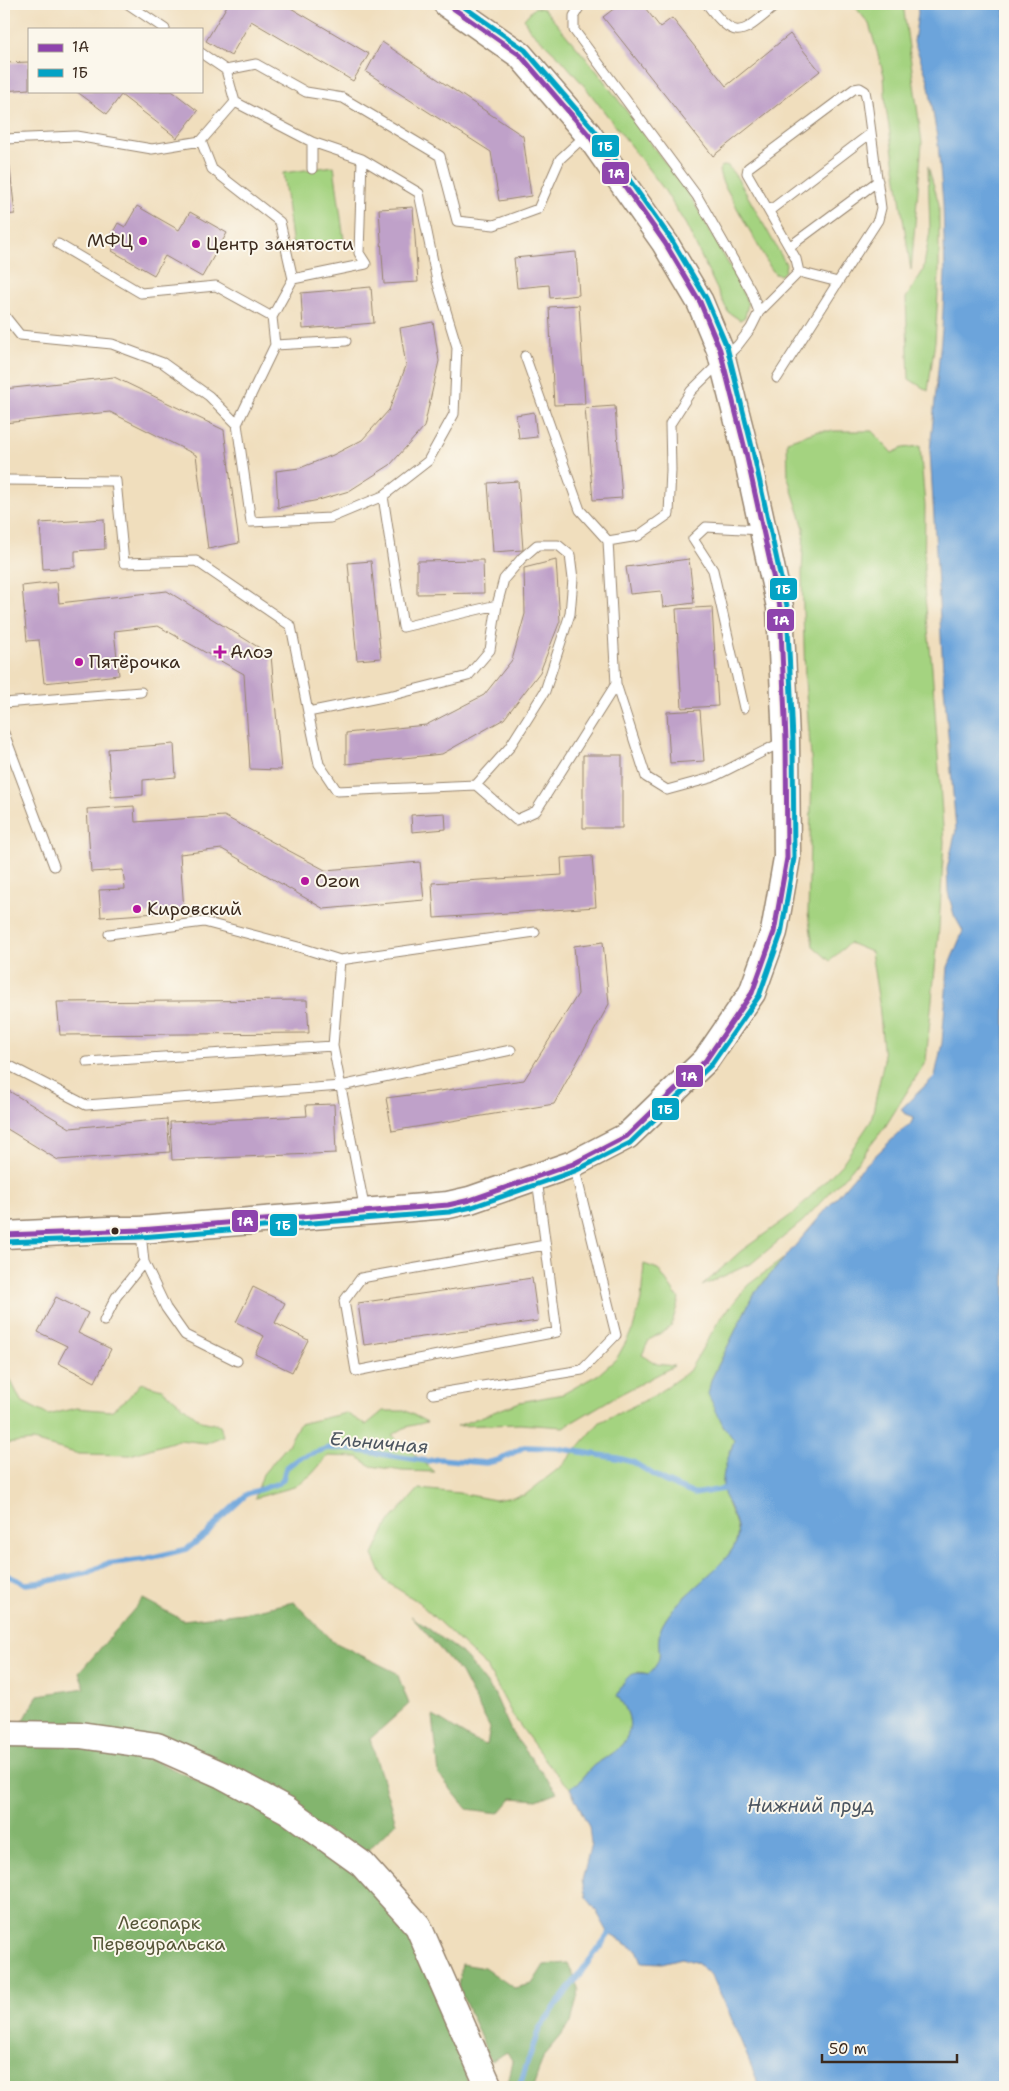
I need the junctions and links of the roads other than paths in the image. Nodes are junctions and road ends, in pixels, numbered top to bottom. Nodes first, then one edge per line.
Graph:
1 (128, 4) edge
2 (446, 4) edge
3 (581, 4) edge
4 (707, 4) edge
5 (778, 4) edge
6 (164, 28) edge
7 (202, 54) edge
8 (226, 70) junction
9 (235, 102) junction
10 (871, 133) junction
11 (588, 134) junction
12 (4, 139) edge
13 (201, 141) junction
14 (312, 142) junction
15 (362, 160) junction
16 (312, 170) dead end
17 (878, 181) junction
18 (768, 211) junction
19 (58, 244) dead end
20 (789, 247) junction
21 (799, 272) junction
22 (293, 279) junction
23 (838, 282) junction
24 (759, 312) junction
25 (4, 315) edge
26 (272, 317) junction
27 (346, 341) dead end
28 (275, 345) junction
29 (525, 356) dead end
30 (723, 361) junction
31 (777, 378) dead end
32 (237, 424) junction
33 (4, 480) edge
34 (383, 496) junction
35 (764, 530) junction
36 (608, 542) junction
37 (497, 605) junction
38 (616, 684) junction
39 (141, 692) dead end
40 (4, 703) edge
41 (744, 708) dead end
42 (308, 712) junction
43 (4, 733) edge
44 (786, 740) junction
45 (476, 785) junction
46 (54, 866) dead end
47 (535, 932) dead end
48 (109, 934) dead end
49 (340, 960) junction
50 (333, 1046) junction
51 (511, 1050) dead end
52 (87, 1062) dead end
53 (4, 1063) edge
54 (341, 1086) junction
55 (573, 1164) junction
56 (537, 1176) junction
57 (365, 1211) junction
58 (140, 1230) junction
59 (4, 1235) edge
60 (546, 1245) junction
61 (144, 1262) junction
62 (104, 1321) dead end
63 (236, 1361) dead end
64 (433, 1394) dead end
65 (4, 1734) edge
66 (489, 2087) edge

1 - 6 lane
2 - 11 main road
3 - 24 lane
4 - 5 lane
7 - 8 lane
8 - 9 lane
8 - 11 lane
9 - 13 lane
9 - 14 lane
10 - 17 lane
10 - 18 lane
10 - 18 lane
11 - 30 main road
12 - 13 lane
13 - 22 lane
14 - 15 lane
14 - 16 lane
15 - 22 lane
15 - 34 lane
17 - 20 lane
17 - 23 lane
18 - 20 lane
19 - 26 lane
20 - 21 lane
21 - 23 lane
21 - 24 lane
22 - 26 lane
23 - 31 lane
24 - 30 lane
25 - 32 lane
26 - 28 lane
27 - 28 lane
28 - 32 lane
29 - 36 lane
30 - 35 main road
30 - 36 lane
32 - 34 lane
33 - 42 lane
34 - 37 lane
35 - 41 lane
35 - 44 main road
36 - 38 lane
37 - 42 lane
37 - 45 lane
38 - 44 lane
38 - 45 lane
39 - 40 lane
42 - 45 lane
43 - 46 lane
44 - 55 main road
47 - 49 lane
48 - 49 lane
49 - 50 lane
50 - 52 lane
50 - 54 lane
51 - 54 lane
53 - 54 lane
54 - 57 lane
55 - 56 main road
55 - 64 lane
56 - 57 main road
56 - 60 lane
57 - 58 main road
58 - 59 main road
58 - 61 lane
60 - 60 lane
61 - 62 lane
61 - 63 lane
65 - 66 main road

